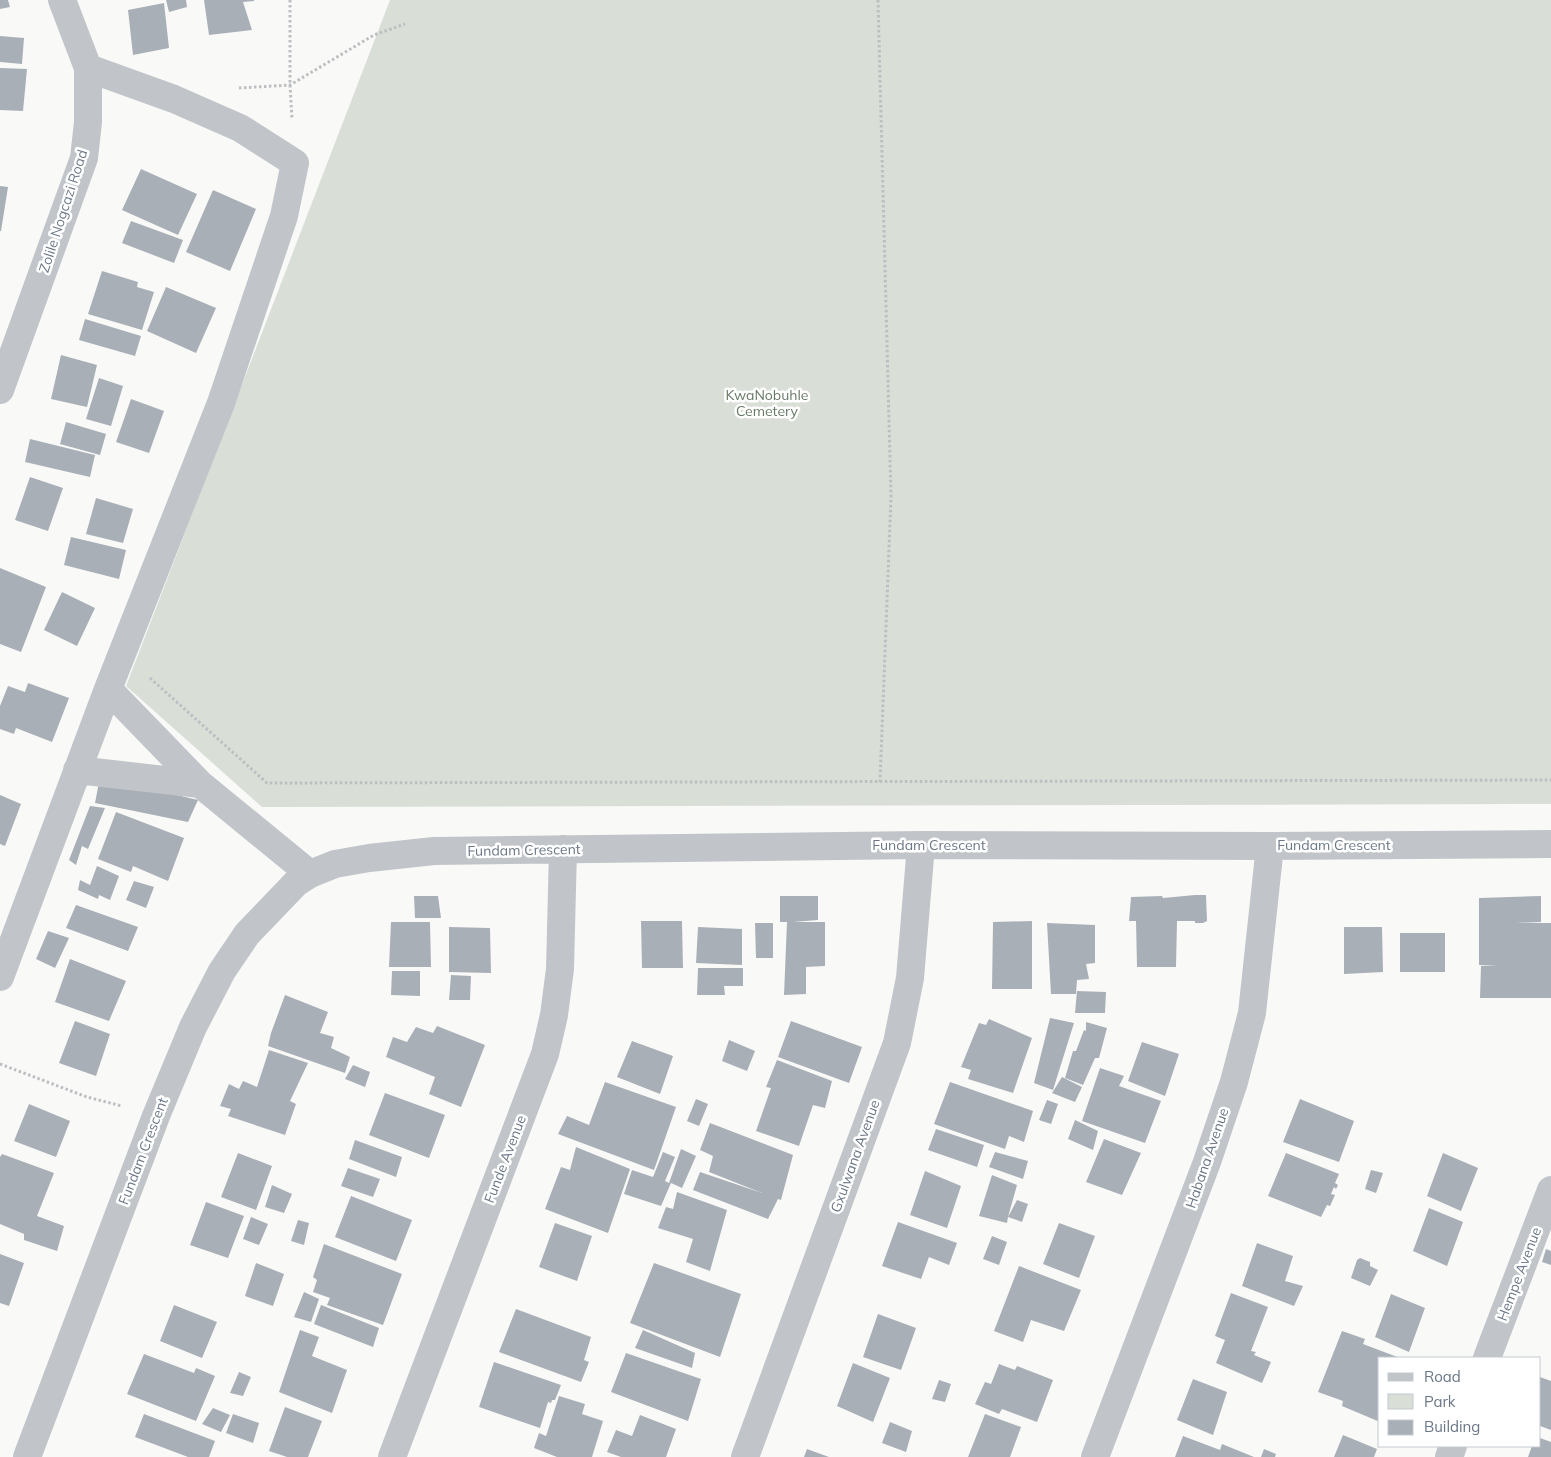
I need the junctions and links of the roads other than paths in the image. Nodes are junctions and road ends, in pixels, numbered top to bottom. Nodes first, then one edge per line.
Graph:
1 (62, 0) edge
2 (88, 68) junction
3 (0, 390) edge
4 (108, 689) junction
5 (77, 770) junction
6 (200, 784) junction
7 (1551, 844) edge
8 (921, 845) junction
9 (1270, 846) junction
10 (562, 849) junction
11 (310, 874) junction
12 (0, 977) edge
13 (1551, 1190) edge
14 (1487, 1357) edge
15 (26, 1457) edge
16 (392, 1457) edge
17 (745, 1457) edge
18 (1095, 1457) edge

1 - 2 street, Zolile Nogcazi Road
2 - 3 street, Zolile Nogcazi Road
2 - 4 street
4 - 5 street
4 - 6 street
5 - 6 street
5 - 12 street
6 - 11 street
7 - 9 street, Fundam Crescent
8 - 9 street, Fundam Crescent
8 - 10 street, Fundam Crescent
8 - 17 street, Gxulwana Avenue
9 - 18 street, Habana Avenue
10 - 11 street, Fundam Crescent
10 - 16 street, Funde Avenue
11 - 15 street, Fundam Crescent
13 - 14 street, Hempe Avenue

